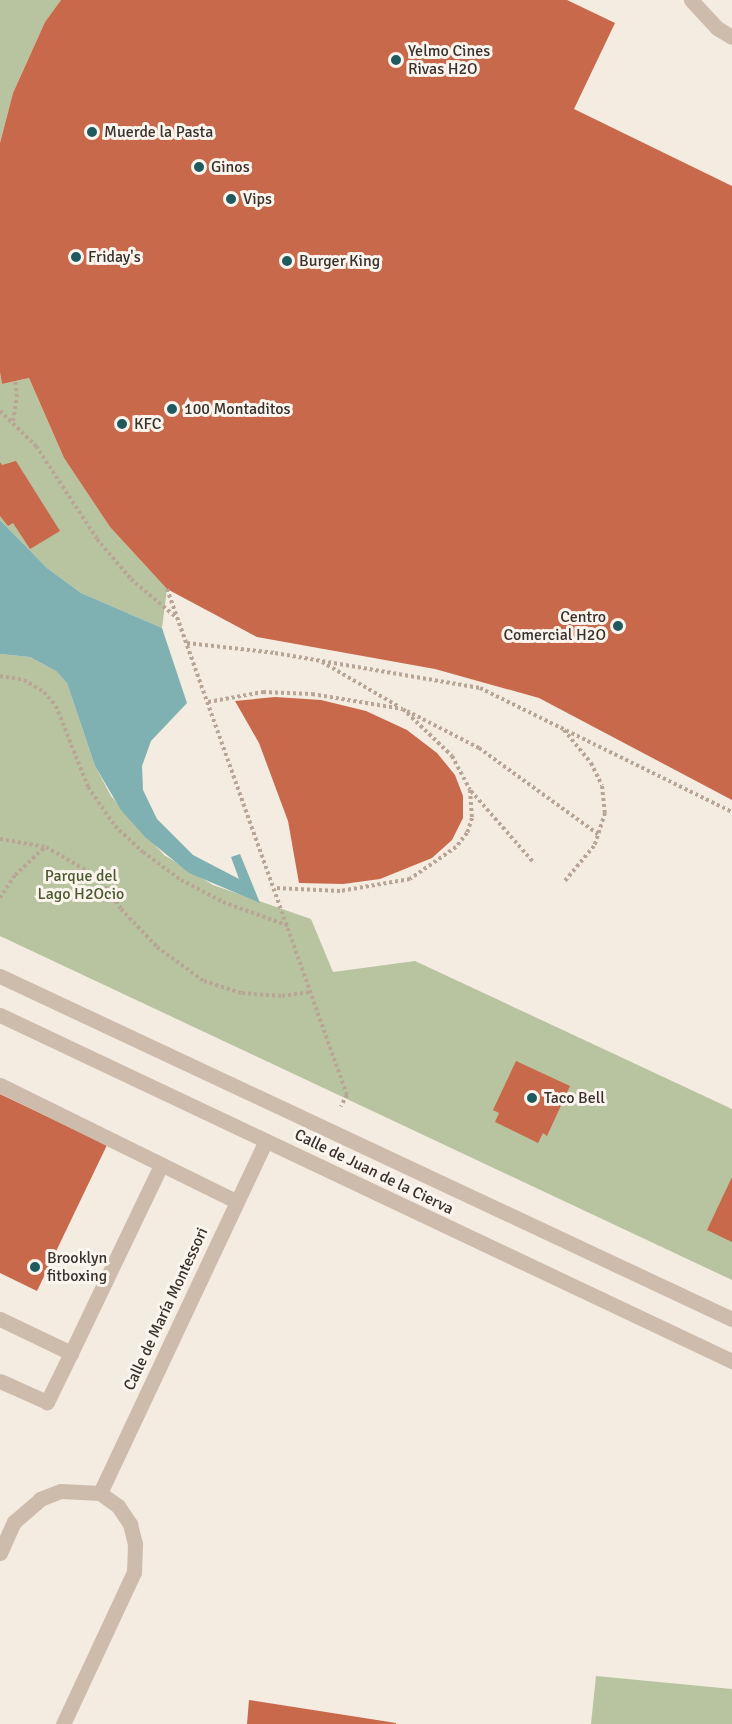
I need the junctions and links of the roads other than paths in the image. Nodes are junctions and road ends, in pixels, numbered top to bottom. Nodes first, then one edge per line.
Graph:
1 (691, 0) edge
2 (732, 37) edge
3 (0, 976) edge
4 (0, 1015) edge
5 (0, 1085) edge
6 (266, 1141) junction
7 (161, 1166) junction
8 (237, 1201) junction
9 (0, 1319) edge
10 (732, 1319) edge
11 (71, 1353) junction
12 (732, 1362) edge
13 (0, 1381) edge
14 (100, 1493) junction
15 (0, 1553) edge
16 (63, 1724) edge

1 - 2 street
3 - 10 street, Calle de Juan de la Cierva
4 - 6 street, Calle de Juan de la Cierva
5 - 7 street
6 - 8 street, Calle de María Montessori
6 - 12 street, Calle de Juan de la Cierva
7 - 8 street
7 - 11 street
8 - 14 street, Calle de María Montessori
9 - 11 street
11 - 13 street
14 - 15 street
14 - 16 street

